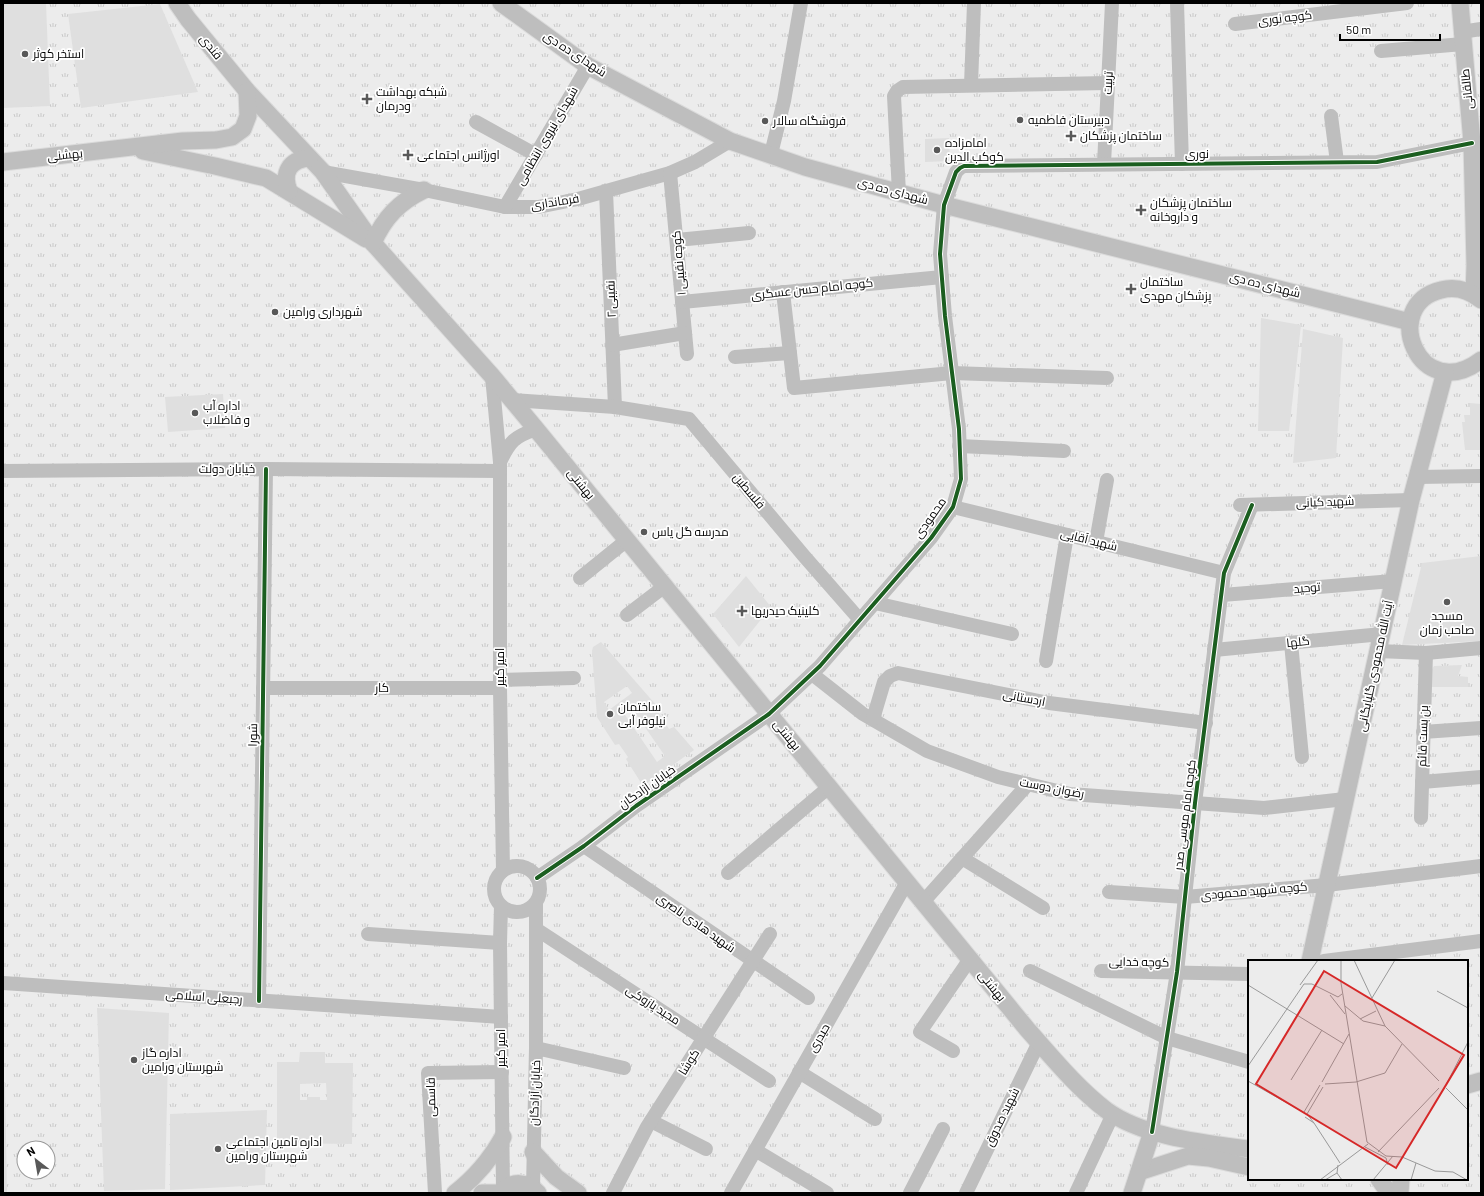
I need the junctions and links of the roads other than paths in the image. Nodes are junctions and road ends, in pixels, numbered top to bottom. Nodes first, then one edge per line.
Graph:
1 (177, 3) edge
2 (501, 3) edge
3 (801, 3) edge
4 (974, 3) edge
5 (1112, 3) edge
6 (1177, 3) edge
7 (1407, 3) edge
8 (1460, 3) edge
9 (1235, 24) dead end
10 (1481, 29) edge
11 (1462, 38) junction
12 (1381, 51) dead end
13 (588, 66) junction
14 (1108, 83) junction
15 (971, 85) junction
16 (247, 91) junction
17 (1330, 116) dead end
18 (476, 122) dead end
19 (730, 141) junction
20 (1472, 143) junction
21 (127, 148) junction
22 (771, 154) junction
23 (536, 155) junction
24 (309, 158) junction
25 (3, 162) edge
26 (1337, 162) junction
27 (1104, 164) junction
28 (1182, 164) junction
29 (1477, 170) edge
30 (323, 172) junction
31 (670, 173) junction
32 (424, 190) junction
33 (606, 190) junction
34 (289, 192) junction
35 (899, 193) junction
36 (944, 205) junction
37 (505, 206) junction
38 (749, 233) dead end
39 (677, 240) junction
40 (373, 243) junction
41 (942, 277) junction
42 (1478, 288) edge
43 (783, 292) junction
44 (682, 302) junction
45 (1410, 322) junction
46 (685, 333) junction
47 (612, 345) junction
48 (790, 353) junction
49 (687, 354) dead end
50 (735, 357) dead end
51 (1481, 360) edge
52 (1445, 372) junction
53 (952, 373) junction
54 (492, 376) junction
55 (1107, 378) dead end
56 (512, 400) junction
57 (615, 407) junction
58 (536, 429) junction
59 (959, 446) junction
60 (1064, 451) dead end
61 (500, 466) junction
62 (266, 469) junction
63 (3, 471) edge
64 (1417, 476) junction
65 (1481, 476) edge
66 (1106, 480) dead end
67 (1411, 500) junction
68 (1246, 505) joint
69 (953, 507) junction
70 (1067, 535) junction
71 (627, 540) junction
72 (1096, 542) junction
73 (1224, 573) junction
74 (580, 578) dead end
75 (1393, 580) junction
76 (665, 586) junction
77 (1222, 595) junction
78 (875, 603) junction
79 (627, 615) dead end
80 (860, 620) junction
81 (1012, 634) dead end
82 (1380, 642) junction
83 (1291, 643) junction
84 (1481, 648) edge
85 (1214, 650) junction
86 (1426, 653) junction
87 (1046, 661) dead end
88 (812, 674) junction
89 (574, 678) dead end
90 (500, 684) junction
91 (263, 688) junction
92 (769, 714) junction
93 (873, 720) junction
94 (1206, 723) junction
95 (1481, 728) edge
96 (1423, 732) junction
97 (1302, 757) dead end
98 (1481, 777) edge
99 (1422, 782) junction
100 (1028, 784) junction
101 (829, 787) junction
102 (1345, 799) junction
103 (1195, 803) junction
104 (1421, 818) dead end
105 (584, 846) junction
106 (962, 858) junction
107 (1481, 866) edge
108 (503, 871) junction
109 (728, 872) dead end
110 (537, 878) junction
111 (907, 882) junction
112 (1326, 885) junction
113 (1109, 892) dead end
114 (1185, 897) junction
115 (923, 902) junction
116 (536, 903) junction
117 (501, 906) junction
118 (1043, 908) dead end
119 (536, 929) junction
120 (368, 934) dead end
121 (770, 934) dead end
122 (1481, 940) edge
123 (500, 943) junction
124 (970, 959) junction
125 (1310, 960) edge
126 (1331, 960) edge
127 (752, 962) junction
128 (1030, 971) dead end
129 (1101, 971) dead end
130 (1177, 972) junction
131 (1248, 974) edge
132 (3, 984) edge
133 (808, 998) dead end
134 (259, 1001) junction
135 (501, 1017) junction
136 (703, 1038) junction
137 (1167, 1038) junction
138 (1039, 1042) junction
139 (536, 1048) junction
140 (953, 1051) dead end
141 (1248, 1062) edge
142 (624, 1068) dead end
143 (502, 1072) junction
144 (799, 1072) junction
145 (769, 1081) dead end
146 (1481, 1081) edge
147 (1468, 1085) edge
148 (1113, 1114) junction
149 (875, 1119) dead end
150 (651, 1121) junction
151 (943, 1129) dead end
152 (1152, 1132) junction
153 (503, 1137) junction
154 (706, 1149) dead end
155 (1248, 1149) edge
156 (755, 1150) junction
157 (533, 1152) junction
158 (1248, 1167) edge
159 (1138, 1172) junction
160 (1382, 1180) edge
161 (1397, 1186) edge
162 (535, 1190) edge
163 (502, 1192) edge
164 (435, 1193) edge
165 (455, 1193) edge
166 (482, 1193) edge
167 (564, 1193) edge
168 (578, 1193) edge
169 (613, 1193) edge
170 (731, 1193) edge
171 (827, 1193) edge
172 (910, 1193) edge
173 (966, 1193) edge
174 (1076, 1193) edge
175 (1132, 1193) edge

1 - 16 main road, قندی
2 - 13 main road, شهدای ده دی
3 - 22 street
4 - 15 street
5 - 14 street, تربیت
6 - 28 street
7 - 9 street, کوچه نوری
8 - 11 main road, طالقانی
10 - 11 street
11 - 12 street
11 - 20 main road, طالقانی
13 - 19 main road, شهدای ده دی
13 - 23 street, شهدای نیروی انتظامی
14 - 15 street
14 - 27 street, تربیت
15 - 35 street
16 - 21 main road, بهشنی
16 - 24 main road, قندی
17 - 26 street
18 - 23 street
19 - 22 main road, شهدای ده دی
19 - 31 street, فرمانداری
20 - 26 street, نوری
20 - 29 main road, طالقانی
21 - 25 main road, بهشنی
21 - 34 main road
22 - 35 main road, شهدای ده دی
23 - 37 street, شهدای نیروی انتظامی
24 - 30 main road, قندی
24 - 34 main road
26 - 28 street, نوری
27 - 28 street, نوری
27 - 36 street, نوری
29 - 42 main road, طالقانی
30 - 32 street, فرمانداری
30 - 40 main road, قندی
31 - 33 street, فرمانداری
31 - 39 street, کوچه نقیبی ۱
32 - 37 street, فرمانداری
32 - 40 main road
33 - 37 street, فرمانداری
33 - 47 street, نقیبی ۲
34 - 40 main road
35 - 36 main road, شهدای ده دی
36 - 41 street, محمودی
36 - 45 main road, شهدای ده دی
38 - 39 street
39 - 44 street, کوچه نقیبی ۱
40 - 54 main road, بهشتی
41 - 43 street, کوچه امام حسن عسگری
41 - 53 street, محمودی
42 - 45 main road
43 - 44 street, کوچه امام حسن عسگری
43 - 48 street
44 - 46 street, کوچه نقیبی ۱
45 - 52 main road
46 - 47 street
46 - 49 street, کوچه نقیبی ۱
47 - 57 street, نقیبی ۲
48 - 50 street
48 - 53 street
51 - 52 main road
52 - 64 main road, آیت الله محمودی گلپایگانی
53 - 55 street
53 - 59 street, محمودی
54 - 56 main road, بهشتی
54 - 61 street, امیر کبیر
56 - 57 street, فلسطین
56 - 58 main road, بهشتی
57 - 80 street, فلسطین
58 - 61 street
58 - 71 main road, بهشتی
59 - 60 street
59 - 69 street, محمودی
61 - 62 street, خیابان دولت
61 - 90 street, امیر کبیر
62 - 63 street, خیابان دولت
62 - 91 street, شورا
64 - 65 street
64 - 67 main road, آیت الله محمودی گلپایگانی
66 - 72 street
67 - 68 street, شهید کیانی
67 - 75 main road, آیت الله محمودی گلپایگانی
68 - 73 street, کوچه امام موسی صدر
69 - 70 street, شهید آقایی
69 - 78 street, محمودی
70 - 72 street, شهید آقایی
70 - 87 street
71 - 74 street
71 - 76 main road, بهشتی
72 - 73 street, شهید آقایی
73 - 77 street, کوچه امام موسی صدر
75 - 77 street, توحید
75 - 82 main road, آیت الله محمودی گلپایگانی
76 - 79 street
76 - 92 main road, بهشتی
77 - 85 street, کوچه امام موسی صدر
78 - 80 street, محمودی
78 - 81 street
80 - 88 street, محمودی
82 - 83 street, گلها
82 - 86 street, گلها
82 - 102 main road, آیت الله محمودی گلپایگانی
83 - 85 street, گلها
83 - 97 street
84 - 86 street, گلها
85 - 94 street, کوچه امام موسی صدر
86 - 96 street, بن بست قائم
88 - 92 street, محمودی
88 - 93 street, رضوان دوست
89 - 90 street, کار
90 - 91 street, کار
90 - 108 street, امیر کبیر
91 - 134 street, شورا
92 - 101 main road, بهشتی
92 - 105 street, خیابان آزادگان
93 - 94 street, اردستانی
93 - 100 street, رضوان دوست
94 - 103 street, کوچه امام موسی صدر
95 - 96 street
96 - 99 street, بن بست قائم
98 - 99 street
99 - 104 street, بن بست قائم
100 - 103 street, رضوان دوست
100 - 106 street
101 - 109 street
101 - 111 main road, بهشتی
102 - 103 street, رضوان دوست
102 - 112 main road, آیت الله محمودی گلپایگانی
103 - 114 street, کوچه امام موسی صدر
105 - 110 street, خیابان آزادگان
105 - 127 street, شهید هادی ناصری
106 - 115 street
106 - 118 street
107 - 112 street, کوچه شهید محمودی
108 - 110 street
108 - 117 street
110 - 116 street
111 - 115 main road, بهشتی
111 - 144 street, حیدری
112 - 114 street, کوچه شهید محمودی
112 - 125 main road, آیت الله محمودی گلپایگانی
113 - 114 street, کوچه شهید محمودی
114 - 130 street, کوچه امام موسی صدر
115 - 124 main road, بهشتی
116 - 117 street
116 - 119 street, خیابان آزادگان
117 - 123 street, امیر کبیر
119 - 136 street, مجید پازوکی
119 - 139 street, خیابان آزادگان
120 - 123 street
121 - 127 street, کوشا
122 - 126 street
123 - 135 street, امیر کبیر
124 - 138 main road, بهشتی
124 - 140 street
127 - 133 street, شهید هادی ناصری
127 - 136 street, کوشا
128 - 137 street
129 - 130 street, کوچه خدایی
130 - 131 street, کوچه خدایی
130 - 137 street, کوچه امام موسی صدر
132 - 134 street, رجبعلی اسلامی
134 - 135 street, رجبعلی اسلامی
135 - 143 street, امیر کبیر
136 - 145 street, مجید پازوکی
136 - 150 street, کوشا
137 - 141 street
137 - 152 street, کوچه امام موسی صدر
138 - 148 main road, بهشتی
138 - 173 street, شهید صدوق
139 - 142 street
139 - 157 street, خیابان آزادگان
143 - 153 street, امیر کبیر
143 - 164 street, قاسمی
144 - 149 street
144 - 156 street, حیدری
146 - 147 main road
148 - 152 main road, بهشتی
148 - 174 street
150 - 154 street
150 - 169 street, کوشا
151 - 172 street
152 - 155 main road, بهشتی
152 - 159 main road
153 - 163 street, امیر کبیر
153 - 165 main road
156 - 170 street, حیدری
156 - 171 street
157 - 162 street, خیابان آزادگان
157 - 168 main road
158 - 159 main road
159 - 175 main road
160 - 161 main road
162 - 163 main road
162 - 167 main road
163 - 166 main road

